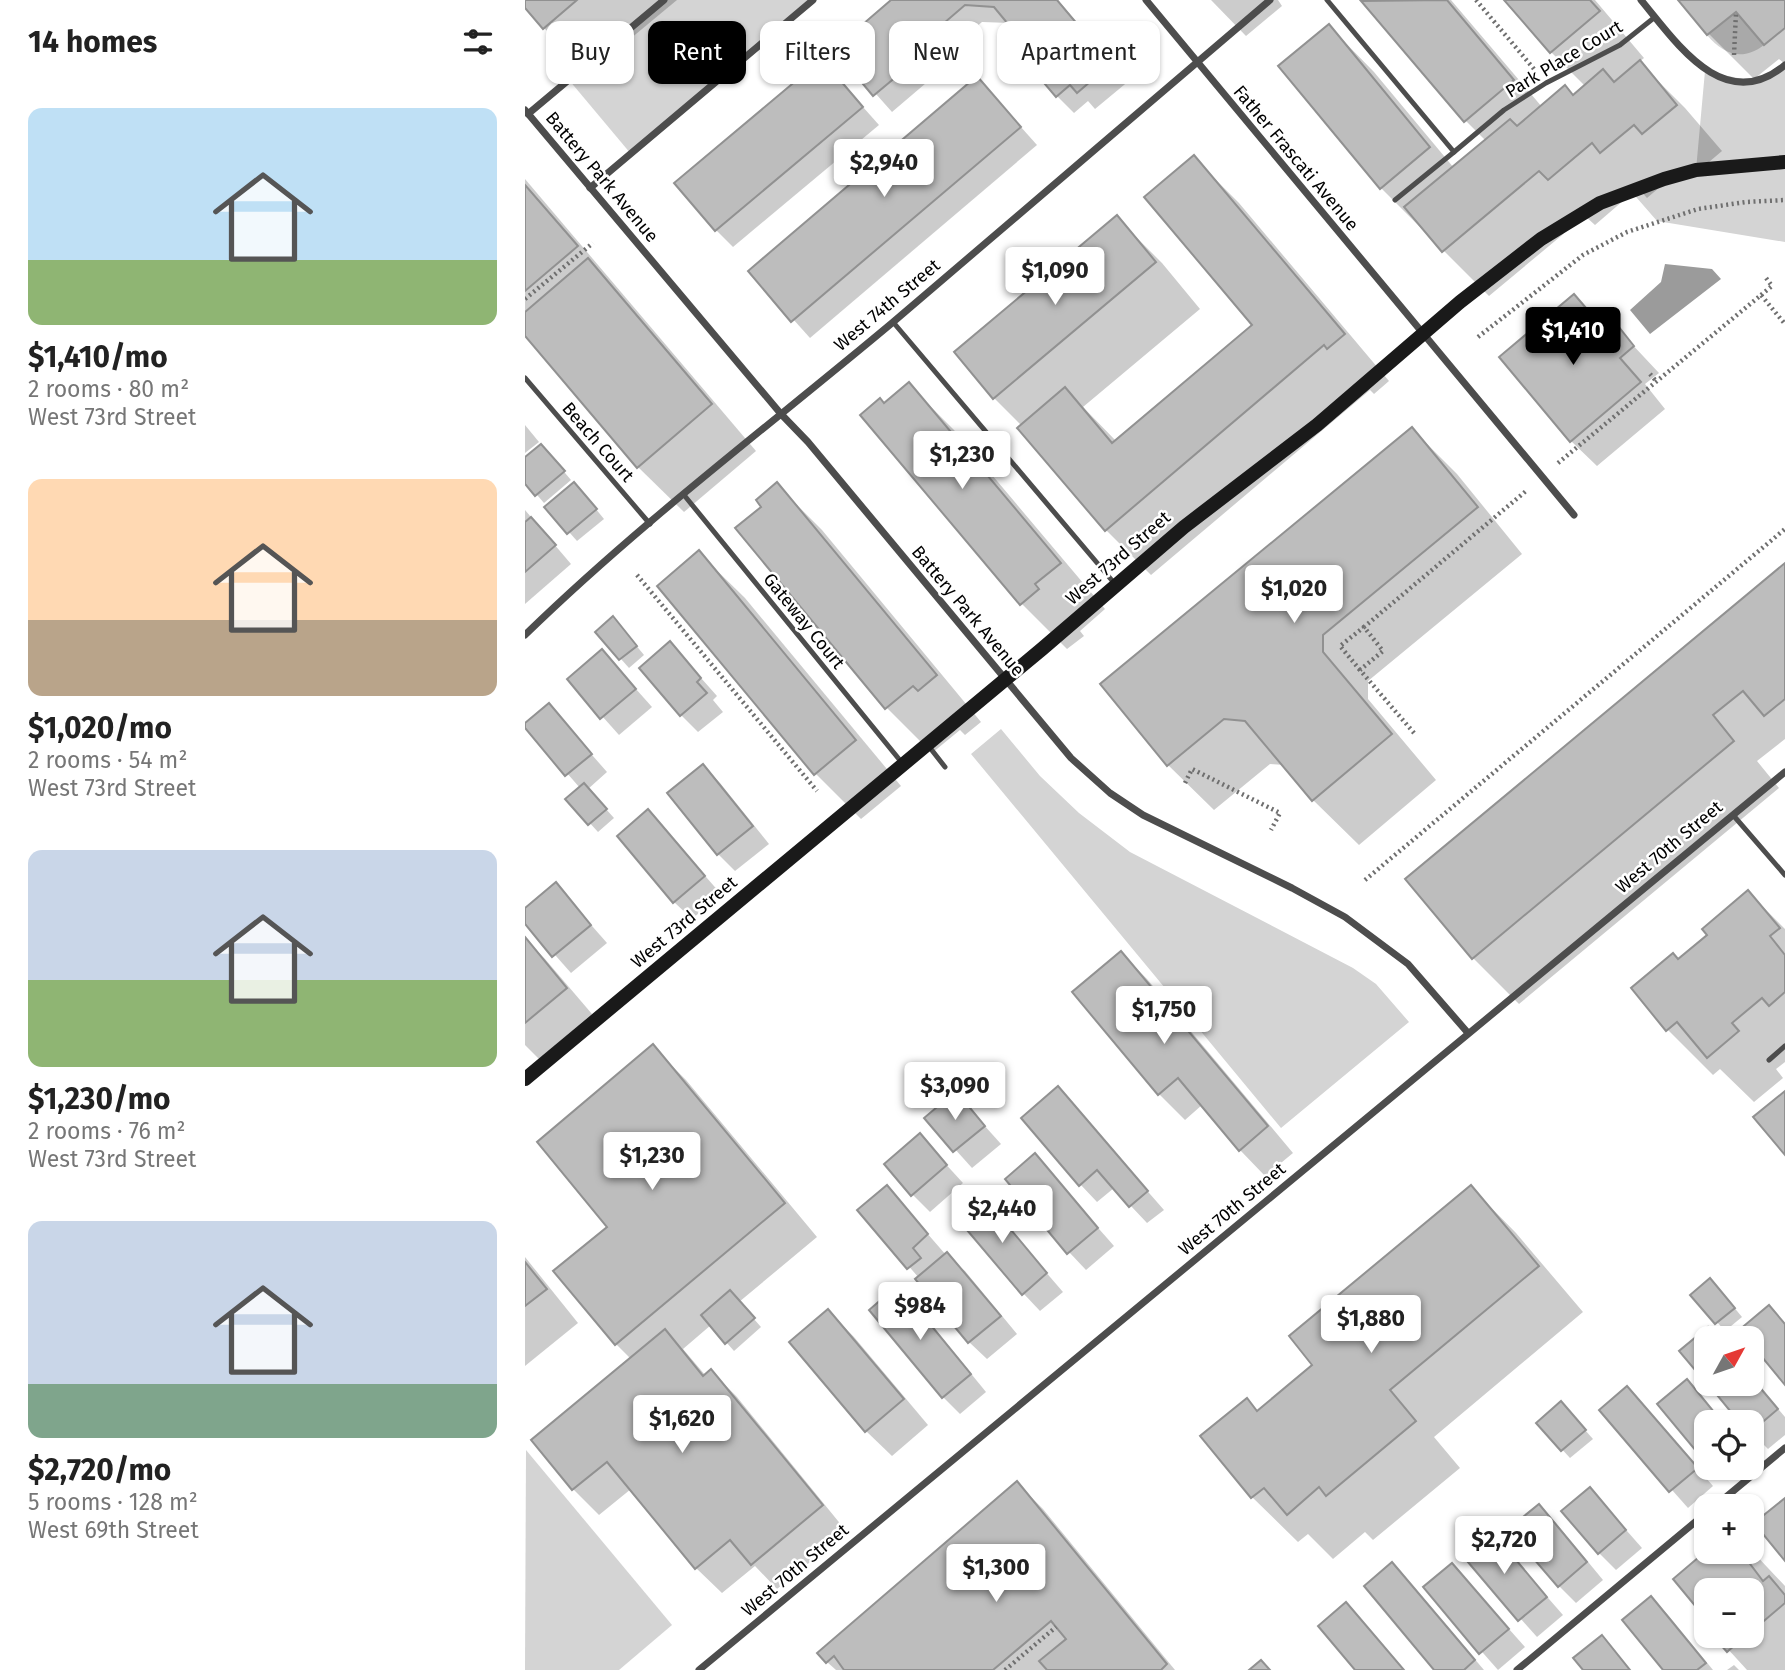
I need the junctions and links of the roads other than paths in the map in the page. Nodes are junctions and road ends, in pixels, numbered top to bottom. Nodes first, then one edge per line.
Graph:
1 (664, 0) edge
2 (813, 0) edge
3 (1146, 0) edge
4 (1270, 0) edge
5 (1327, 0) edge
6 (1641, 0) edge
7 (1655, 17) junction
8 (1197, 62) junction
9 (1785, 65) edge
10 (527, 112) edge
11 (1454, 152) junction
12 (1785, 162) edge
13 (590, 188) junction
14 (1395, 200) dead end
15 (893, 322) junction
16 (1422, 335) junction
17 (525, 378) edge
18 (781, 414) junction
19 (684, 495) junction
20 (1574, 515) dead end
21 (650, 524) junction
22 (1116, 585) junction
23 (525, 635) edge
24 (1005, 680) junction
25 (927, 744) junction
26 (903, 765) junction
27 (945, 767) dead end
28 (1785, 772) edge
29 (1733, 815) junction
30 (1785, 875) edge
31 (1468, 1033) junction
32 (1785, 1046) edge
33 (1769, 1060) dead end
34 (525, 1079) edge
35 (1785, 1448) edge
36 (1730, 1494) edge
37 (1694, 1523) edge
38 (699, 1670) edge
39 (1517, 1670) edge

1 - 10 street
2 - 13 street
3 - 8 street, Father Frascati Avenue
4 - 8 street, West 74th Street
5 - 11 lane
6 - 7 street
7 - 9 street
7 - 11 lane, Park Place Court
8 - 15 street, West 74th Street
8 - 16 street, Father Frascati Avenue
10 - 13 street, Battery Park Avenue
11 - 14 lane, Park Place Court
12 - 16 street, West 73rd Street
13 - 18 street, Battery Park Avenue
15 - 18 street, West 74th Street
15 - 22 lane
16 - 20 street, Father Frascati Avenue
16 - 22 street, West 73rd Street
17 - 21 lane, Beach Court
18 - 19 street, West 74th Street
18 - 24 street, Battery Park Avenue
19 - 21 street, West 74th Street
19 - 26 lane, Gateway Court
21 - 23 street, West 74th Street
22 - 24 street, West 73rd Street
24 - 25 street, West 73rd Street
24 - 31 street, Battery Park Avenue
25 - 26 street, West 73rd Street
25 - 27 lane
26 - 34 street, West 73rd Street
28 - 29 street, West 70th Street
29 - 30 lane
29 - 31 street, West 70th Street
31 - 38 street, West 70th Street
32 - 33 lane
35 - 36 street
37 - 39 street

